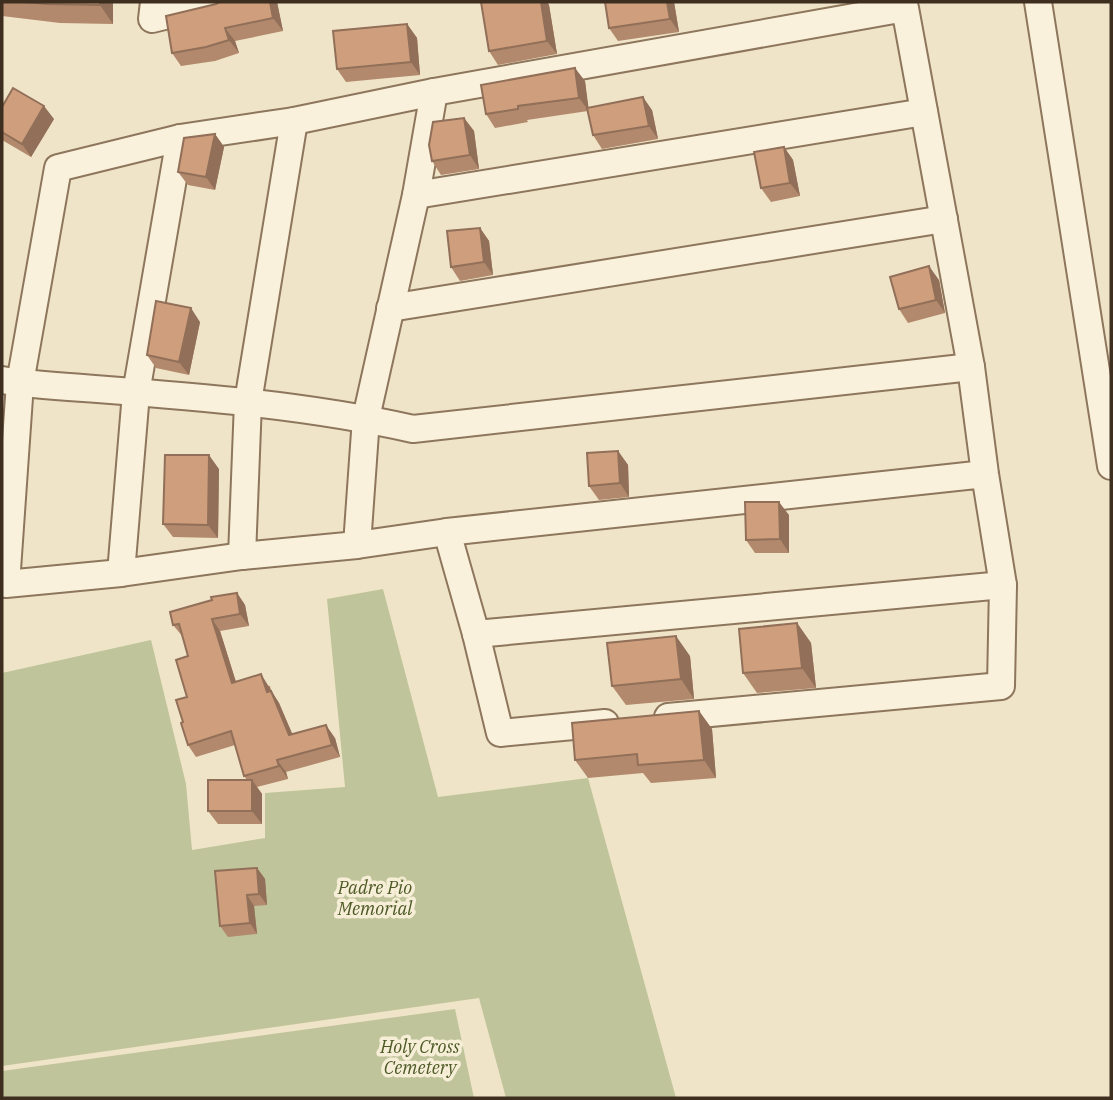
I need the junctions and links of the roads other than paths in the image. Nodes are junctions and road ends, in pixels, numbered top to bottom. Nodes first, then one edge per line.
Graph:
1 (154, 2) edge
2 (222, 2) edge
3 (1038, 2) edge
4 (434, 92) junction
5 (924, 112) junction
6 (293, 121) junction
7 (180, 138) junction
8 (416, 195) junction
9 (944, 219) junction
10 (390, 308) junction
11 (971, 367) junction
12 (11, 382) edge
13 (136, 393) junction
14 (248, 402) junction
15 (366, 418) junction
16 (1111, 466) edge
17 (985, 474) junction
18 (447, 532) junction
19 (357, 545) junction
20 (242, 556) junction
21 (121, 573) junction
22 (1003, 585) junction
23 (476, 634) junction

1 - 2 street
3 - 16 street
4 - 5 street
4 - 6 street
4 - 8 street
5 - 8 street
5 - 9 street
6 - 7 street
6 - 14 street
7 - 12 street
7 - 13 street
8 - 10 street
9 - 10 street
9 - 11 street
10 - 15 street
11 - 15 street
11 - 17 street
12 - 13 street
12 - 21 street
13 - 14 street
13 - 21 street
14 - 15 street
14 - 20 street
15 - 19 street
17 - 18 street
17 - 22 street
18 - 19 street
18 - 23 street
19 - 20 street
20 - 21 street
22 - 23 street
22 - 23 street

